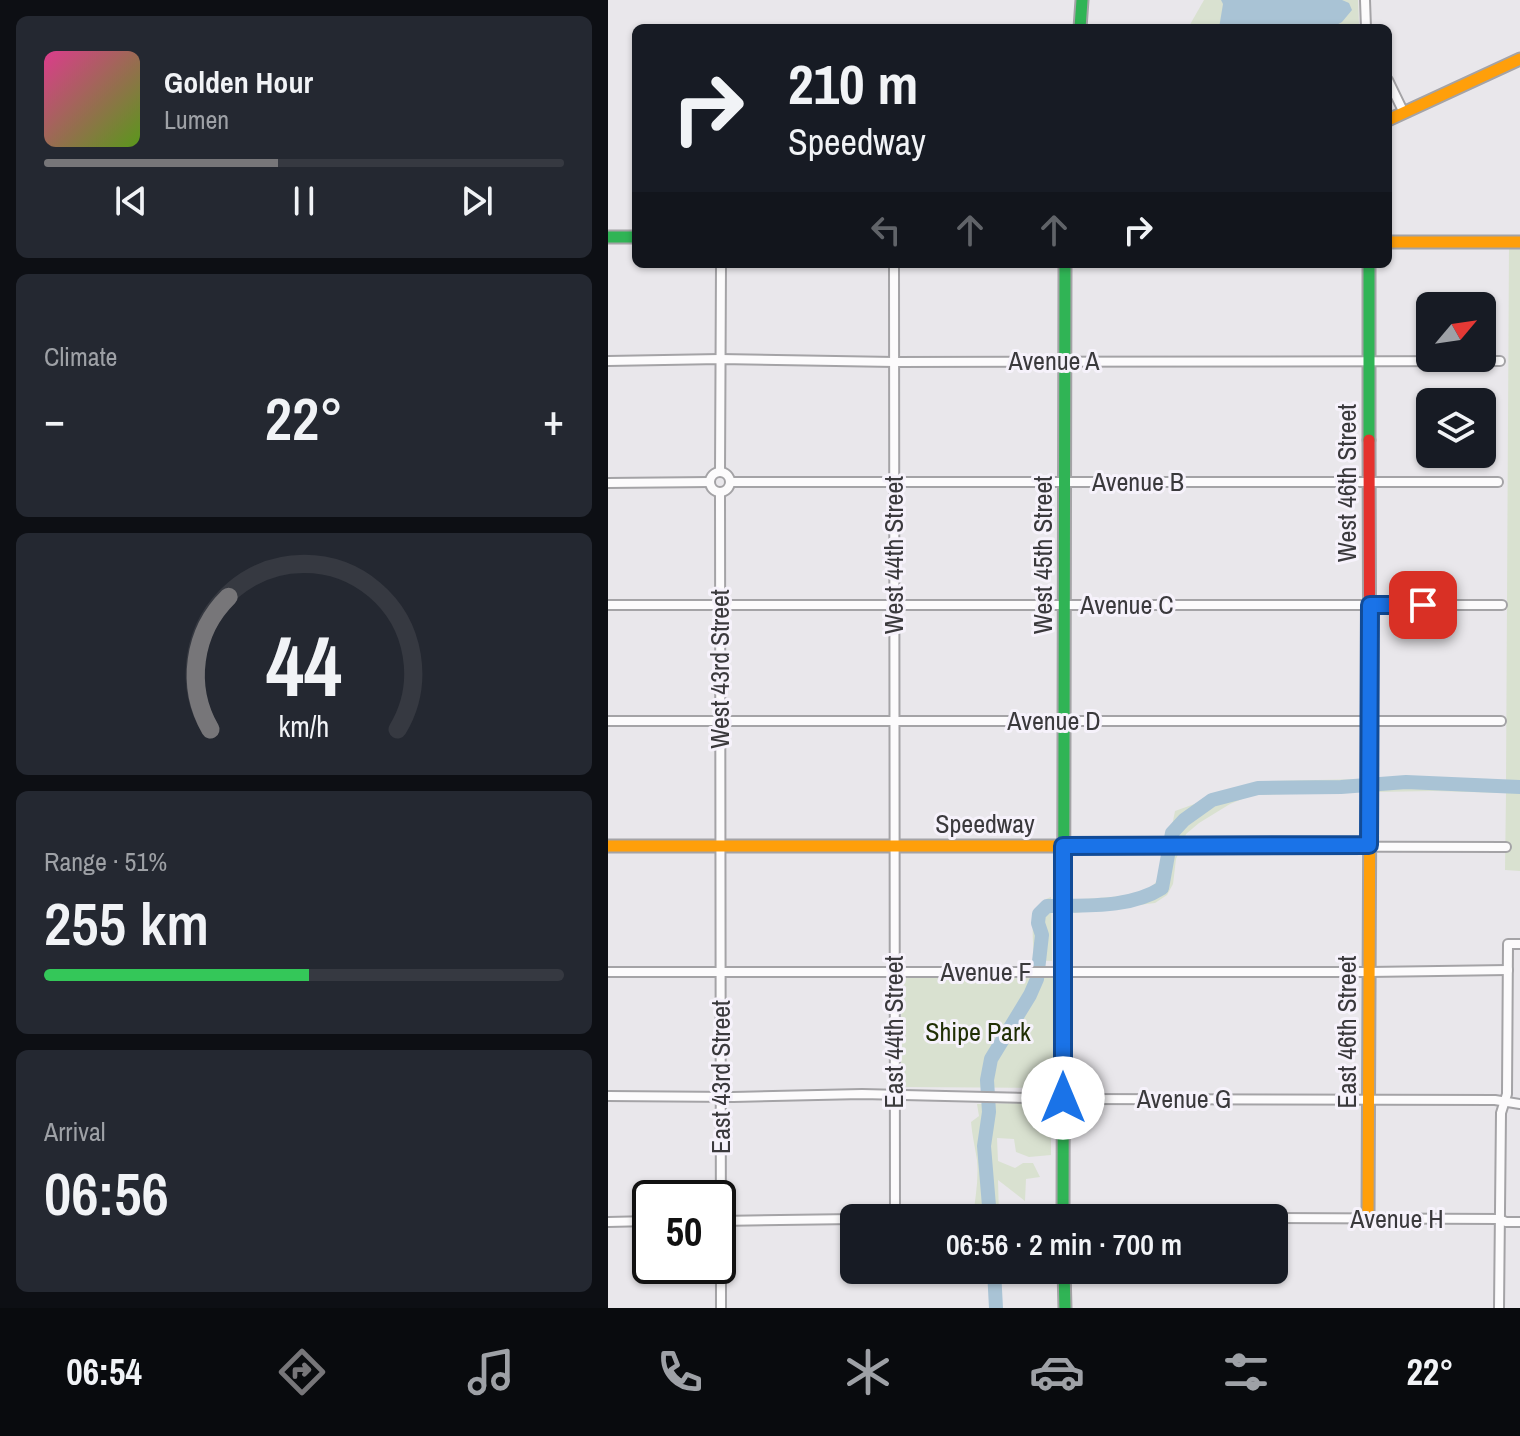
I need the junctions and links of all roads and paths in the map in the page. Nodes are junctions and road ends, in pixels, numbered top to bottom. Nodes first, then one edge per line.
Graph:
1 (1082, 0) edge
2 (1365, 0) edge
3 (1080, 24) edge
4 (1366, 24) edge
5 (1520, 59) edge
6 (1392, 88) edge
7 (1404, 113) junction
8 (1392, 118) edge
9 (608, 237) edge
10 (632, 237) edge
11 (1392, 242) edge
12 (1520, 242) edge
13 (721, 268) edge
14 (894, 268) edge
15 (1065, 268) edge
16 (1369, 268) edge
17 (720, 359) junction
18 (1065, 360) junction
19 (608, 361) edge
20 (1369, 361) junction
21 (1500, 361) dead end
22 (894, 362) junction
23 (720, 472) junction
24 (710, 482) junction
25 (730, 482) junction
26 (1065, 482) junction
27 (1369, 482) junction
28 (1498, 482) dead end
29 (608, 483) edge
30 (894, 483) junction
31 (720, 492) junction
32 (608, 605) edge
33 (720, 605) junction
34 (894, 605) junction
35 (1064, 605) junction
36 (1370, 605) junction
37 (1502, 605) dead end
38 (608, 721) edge
39 (720, 721) junction
40 (894, 721) junction
41 (1064, 721) junction
42 (1370, 721) junction
43 (1501, 721) dead end
44 (1369, 845) junction
45 (608, 846) edge
46 (894, 846) junction
47 (1063, 846) junction
48 (720, 847) junction
49 (1506, 847) dead end
50 (1520, 944) edge
51 (1508, 970) junction
52 (608, 972) edge
53 (720, 972) junction
54 (894, 972) junction
55 (1063, 972) junction
56 (1369, 972) junction
57 (1508, 1008) junction
58 (1520, 1008) edge
59 (608, 1096) edge
60 (721, 1096) junction
61 (894, 1096) junction
62 (1063, 1098) junction
63 (1369, 1100) junction
64 (1504, 1102) junction
65 (1520, 1104) edge
66 (720, 1180) edge
67 (895, 1204) edge
68 (1063, 1204) edge
69 (1288, 1218) edge
70 (1368, 1218) junction
71 (840, 1219) edge
72 (1499, 1219) junction
73 (632, 1221) edge
74 (736, 1221) edge
75 (608, 1222) edge
76 (1520, 1222) edge
77 (721, 1284) edge
78 (1064, 1284) edge
79 (721, 1308) edge
80 (1065, 1308) edge
81 (1499, 1308) edge

1 - 3 street
2 - 4 street
5 - 7 street
6 - 7 street
7 - 8 street
9 - 10 street
11 - 12 street
13 - 17 street
14 - 22 street, West 44th Street
15 - 18 street, West 45th Street
16 - 20 street, West 46th Street
17 - 19 street, Avenue A
17 - 22 street, Avenue A
17 - 23 street
18 - 20 street, Avenue A
18 - 22 street, Avenue A
18 - 26 street, West 45th Street
20 - 21 street, Avenue A
20 - 27 street, West 46th Street
22 - 30 street, West 44th Street
23 - 24 street
23 - 25 street
24 - 29 street
24 - 31 street
25 - 30 street, Avenue B
25 - 31 street
26 - 27 street, Avenue B
26 - 30 street, Avenue B
26 - 35 street, West 45th Street
27 - 28 street, Avenue B
27 - 36 street, West 46th Street
30 - 34 street, West 44th Street
31 - 33 street, West 43rd Street
32 - 33 street, Avenue C
33 - 34 street, Avenue C
33 - 39 street, West 43rd Street
34 - 35 street, Avenue C
34 - 40 street, West 44th Street
35 - 36 street, Avenue C
35 - 41 street, West 45th Street
36 - 37 street, Avenue C
36 - 42 street, West 46th Street
38 - 39 street, Avenue D
39 - 40 street, Avenue D
39 - 48 street, West 43rd Street
40 - 41 street, Avenue D
40 - 46 street, West 44th Street
41 - 42 street, Avenue D
41 - 47 street, West 45th Street
42 - 43 street, Avenue D
42 - 44 street, West 46th Street
44 - 47 street, Speedway
44 - 49 street, Speedway
44 - 56 street, East 46th Street
45 - 48 street, Speedway
46 - 47 street, Speedway
46 - 48 street, Speedway
46 - 54 street, East 44th Street
47 - 55 street, West 45th Street
48 - 53 street, East 43rd Street
50 - 51 street
51 - 56 street, Avenue F
51 - 57 street
52 - 53 street, Avenue F
53 - 54 street, Avenue F
53 - 60 street, East 43rd Street
54 - 55 street, Avenue F
54 - 61 street, East 44th Street
55 - 56 street, Avenue F
55 - 62 street, West 45th Street
56 - 63 street, East 46th Street
57 - 58 street
57 - 64 street
59 - 60 street, Avenue G
60 - 61 street, Avenue G
60 - 66 street, East 43rd Street
61 - 62 street, Avenue G
61 - 67 street, East 44th Street
62 - 63 street, Avenue G
62 - 68 street, West 45th Street
63 - 64 street, Avenue G
63 - 70 street, East 46th Street
64 - 65 street, Avenue G
64 - 72 street
69 - 70 street, Avenue H
70 - 72 street, Avenue H
71 - 74 street
72 - 76 street, Avenue H
72 - 81 street
73 - 75 street
77 - 79 street, East 43rd Street
78 - 80 street

